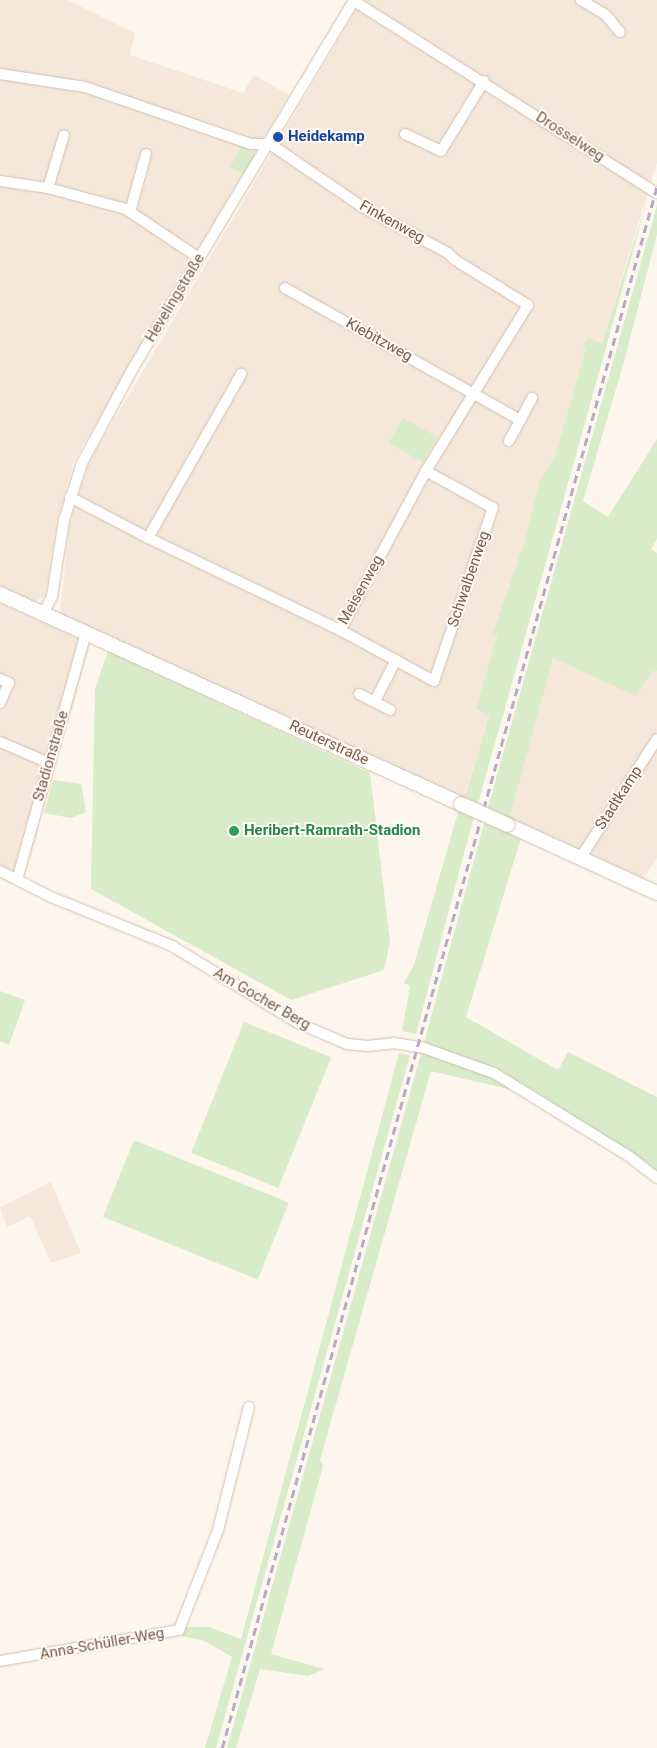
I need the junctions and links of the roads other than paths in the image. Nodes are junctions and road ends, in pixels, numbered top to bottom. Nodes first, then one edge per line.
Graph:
1 (354, 0) edge
2 (582, 0) edge
3 (620, 32) dead end
4 (0, 74) edge
5 (484, 82) junction
6 (405, 134) dead end
7 (64, 135) dead end
8 (270, 144) junction
9 (146, 154) dead end
10 (0, 181) edge
11 (48, 188) junction
12 (657, 193) edge
13 (130, 212) junction
14 (199, 258) junction
15 (285, 288) dead end
16 (516, 297) joint
17 (241, 374) dead end
18 (473, 392) junction
19 (532, 398) dead end
20 (520, 420) junction
21 (509, 441) dead end
22 (426, 472) junction
23 (70, 497) junction
24 (148, 538) junction
25 (0, 594) edge
26 (43, 614) junction
27 (340, 630) junction
28 (86, 633) junction
29 (396, 660) junction
30 (0, 679) edge
31 (359, 694) dead end
32 (375, 701) junction
33 (0, 704) edge
34 (390, 710) dead end
35 (657, 739) edge
36 (0, 742) edge
37 (49, 763) junction
38 (581, 857) junction
39 (0, 871) edge
40 (17, 880) junction
41 (657, 893) edge
42 (657, 1178) edge
43 (248, 1407) dead end
44 (0, 1661) edge

1 - 5 street, Drosselweg
1 - 8 street, Hevelingstraße
2 - 3 street
4 - 8 street
5 - 6 street
5 - 12 street, Drosselweg
7 - 11 street
8 - 14 street, Hevelingstraße
8 - 16 street, Finkenweg
9 - 13 street
10 - 11 street
11 - 13 street
13 - 14 street
14 - 23 street, Hevelingstraße
15 - 18 street, Kiebitzweg
16 - 18 street, Meisenweg
17 - 24 street
18 - 20 street
18 - 22 street, Meisenweg
19 - 20 street
20 - 21 street
22 - 27 street, Meisenweg
22 - 29 street, Schwalbenweg
23 - 24 street, Meisenweg
23 - 26 street, Hevelingstraße
24 - 27 street, Meisenweg
25 - 26 street, Reuterstraße
26 - 28 street, Reuterstraße
27 - 29 street, Schwalbenweg
28 - 37 street, Stadionstraße
28 - 38 street, Reuterstraße, bridge
29 - 32 street
30 - 33 street
31 - 32 street
32 - 34 street
35 - 38 street, Stadtkamp
36 - 37 street
37 - 40 street, Stadionstraße
38 - 41 street, Reuterstraße
39 - 40 street, Am Gocher Berg
40 - 42 street, Am Gocher Berg
43 - 44 street, Anna-Schüller-Weg

